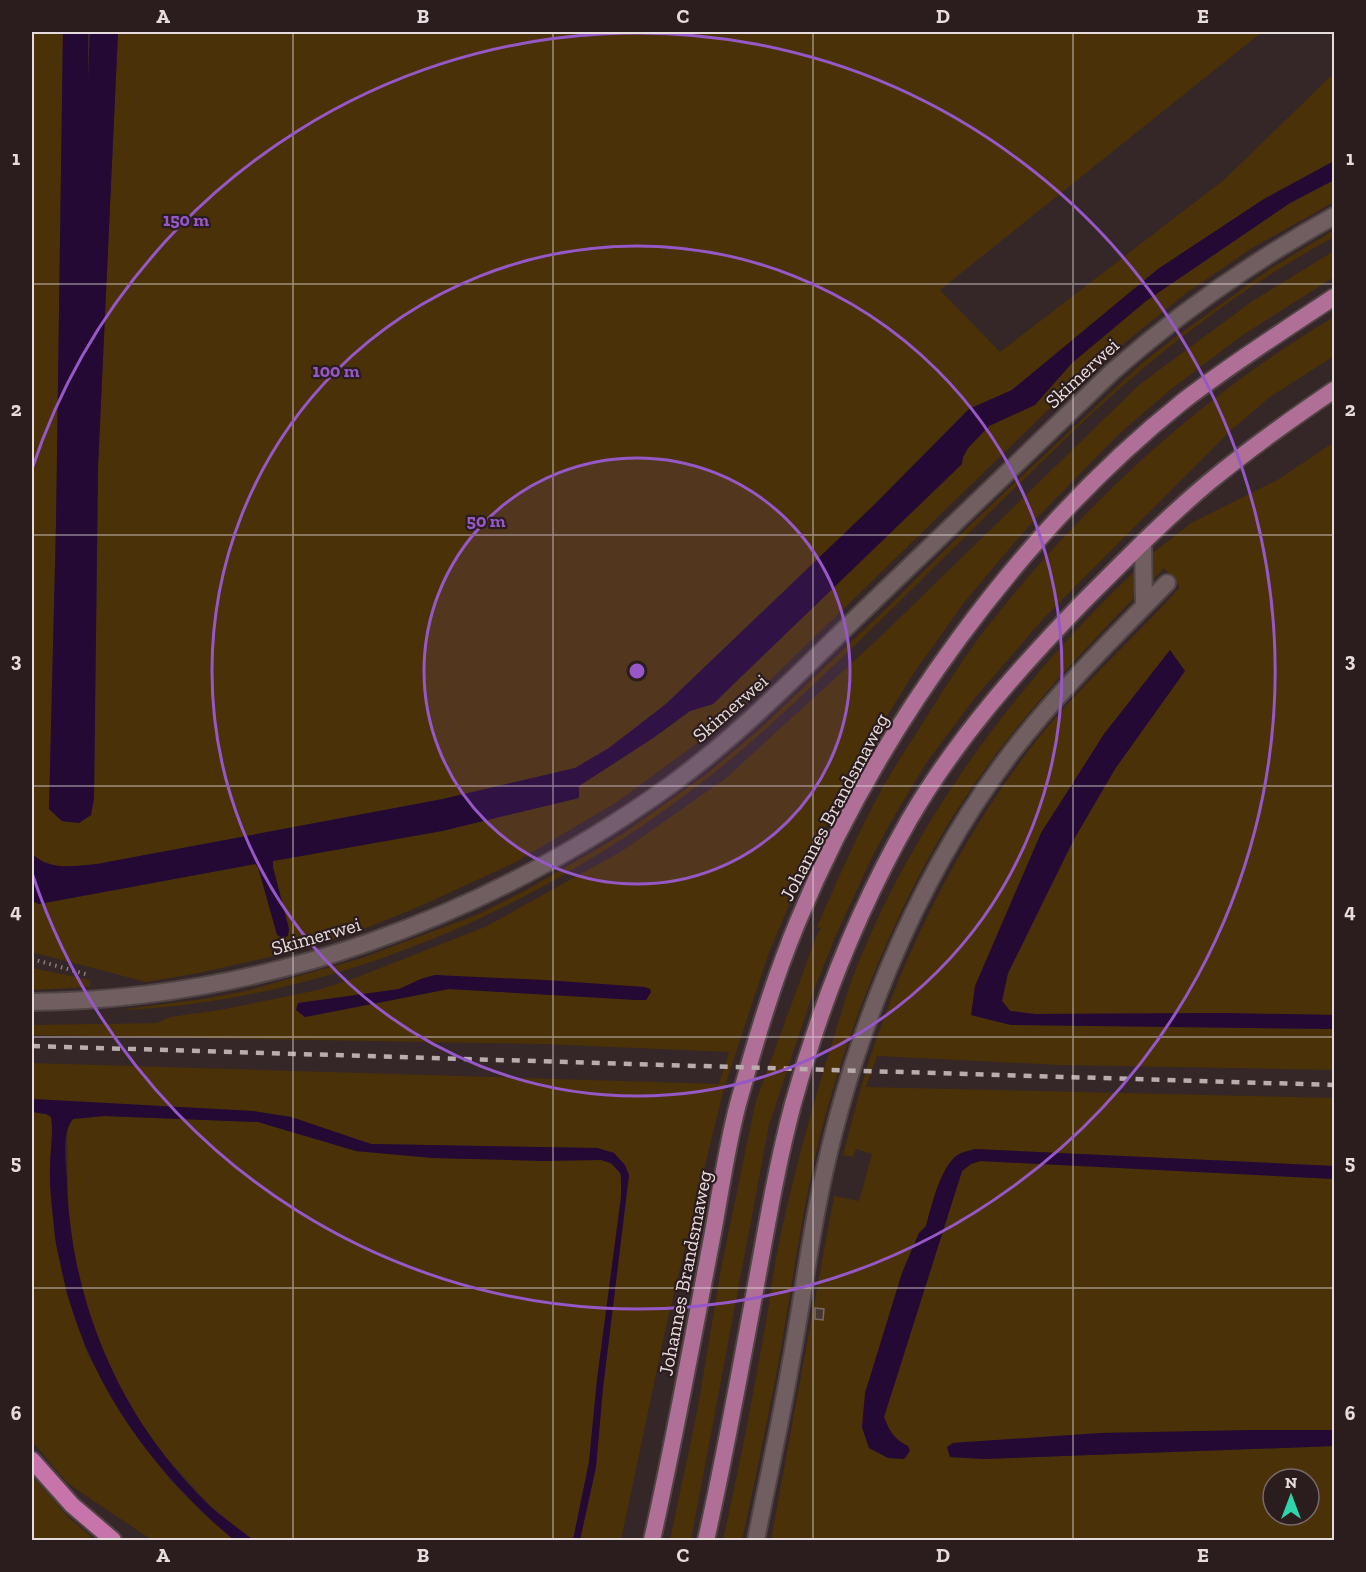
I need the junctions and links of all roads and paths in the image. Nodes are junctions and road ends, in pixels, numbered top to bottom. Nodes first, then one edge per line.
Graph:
1 (1335, 216) edge
2 (1335, 297) edge
3 (1335, 390) edge
4 (1143, 542) junction
5 (1167, 583) dead end
6 (1144, 606) junction
7 (32, 959) edge
8 (96, 977) dead end
9 (32, 1002) edge
10 (32, 1460) edge
11 (113, 1540) edge
12 (652, 1540) edge
13 (706, 1540) edge
14 (756, 1540) edge

1 - 9 street, Skimerwei
2 - 12 main road, Johannes Brandsmaweg
3 - 4 main road
4 - 6 street
4 - 13 main road
5 - 6 street
6 - 14 street
7 - 8 path
10 - 11 highway

